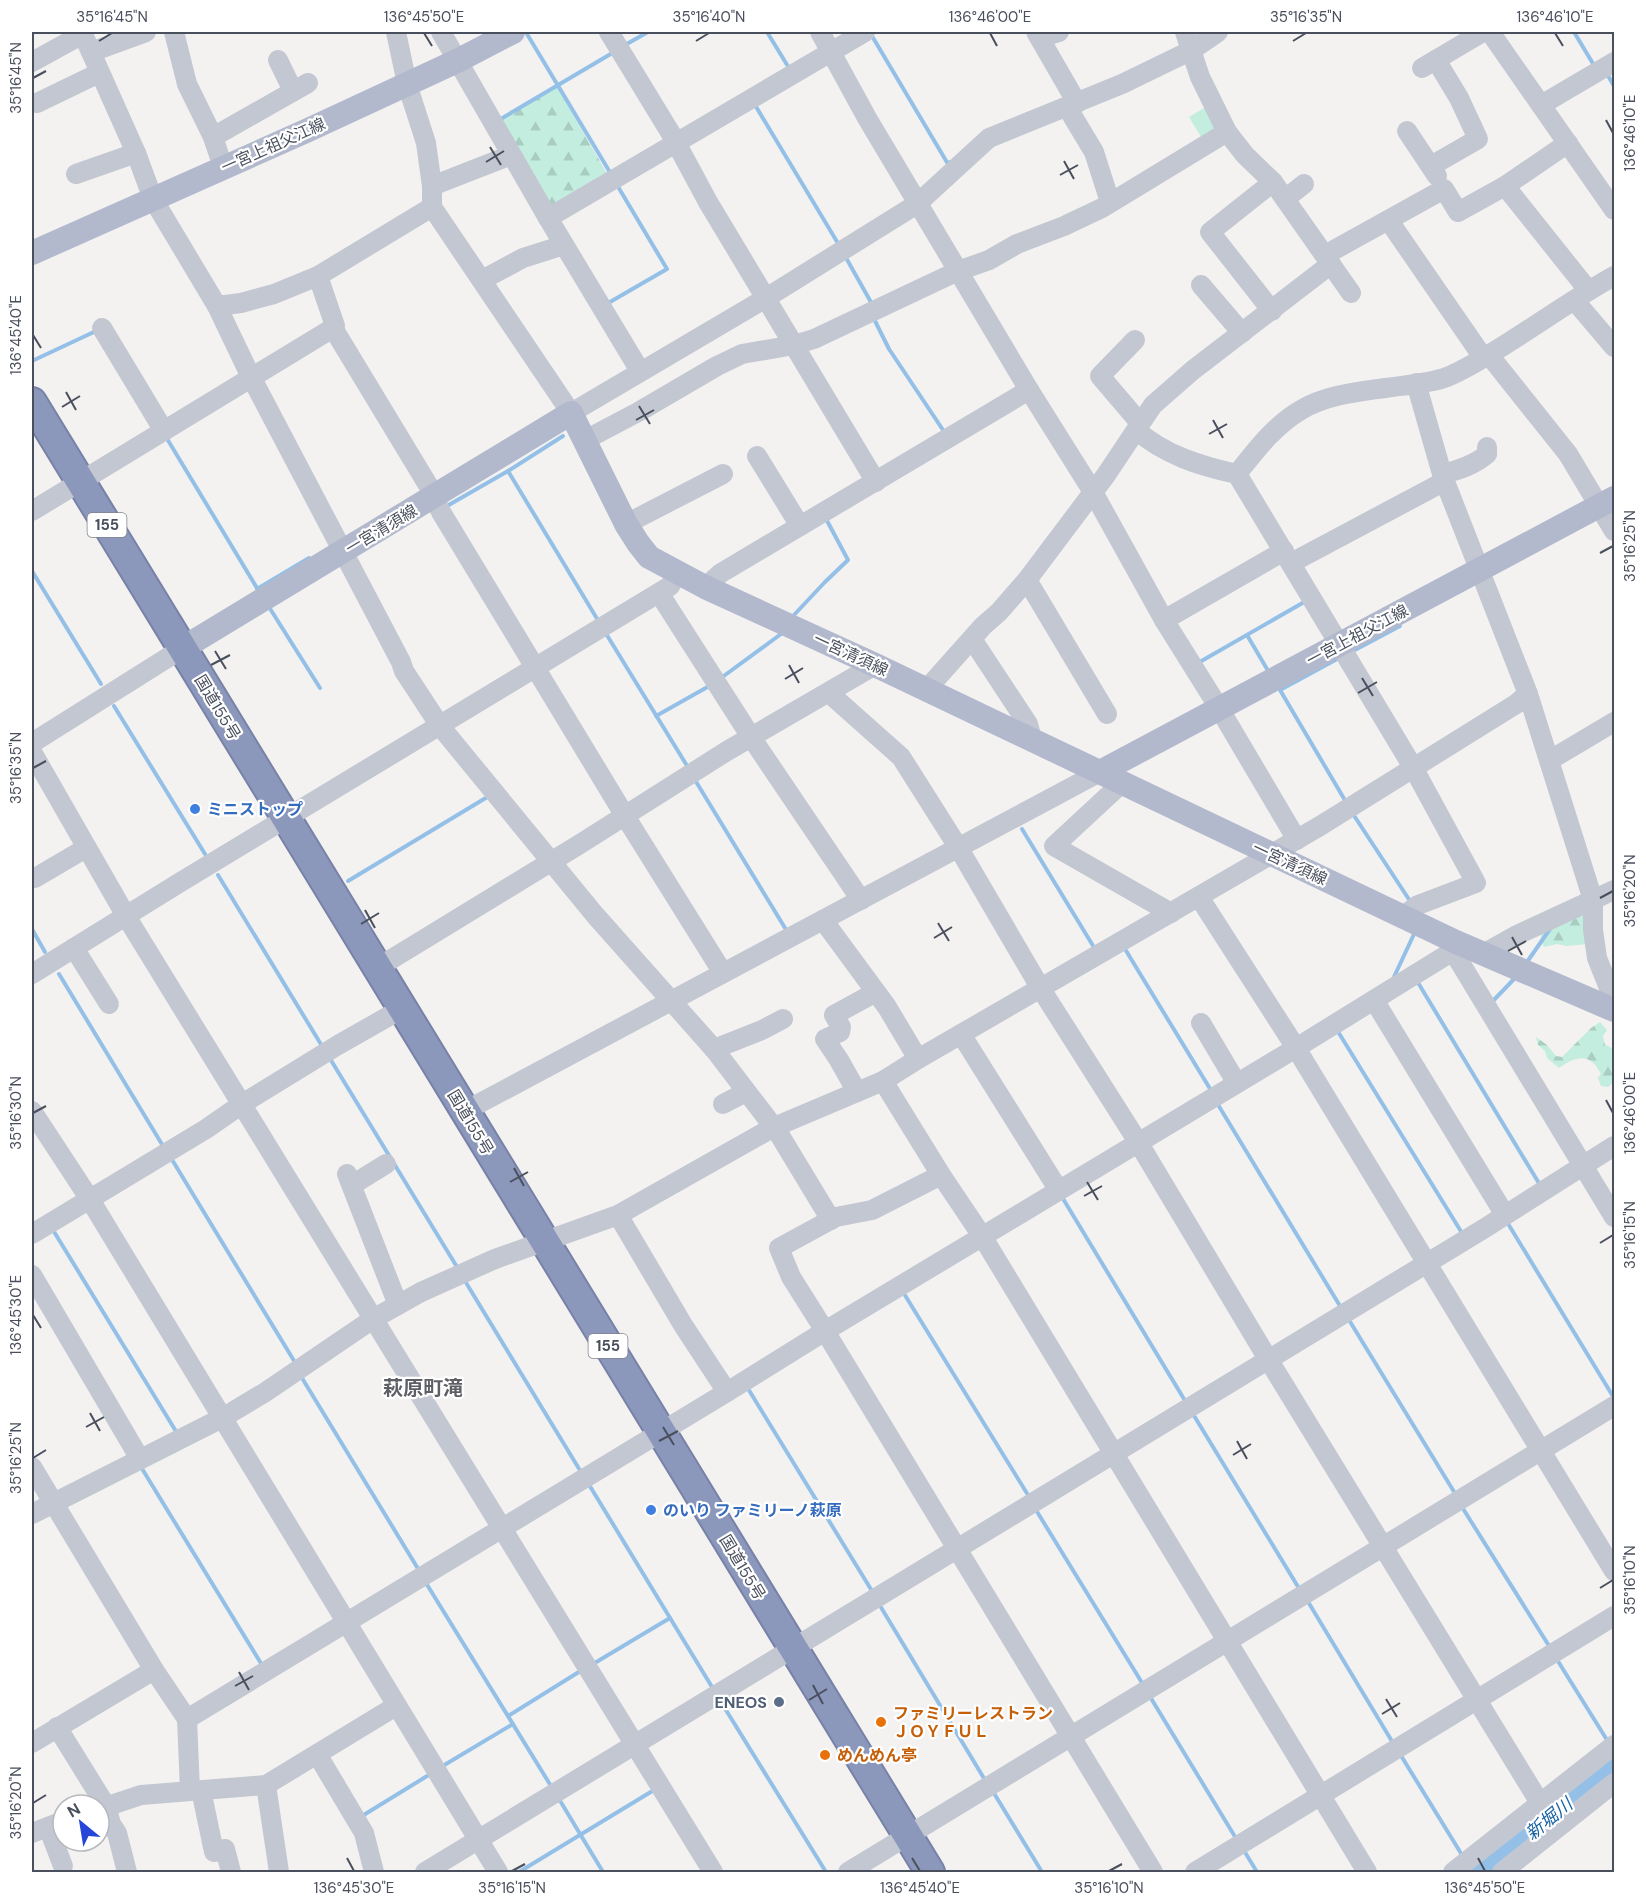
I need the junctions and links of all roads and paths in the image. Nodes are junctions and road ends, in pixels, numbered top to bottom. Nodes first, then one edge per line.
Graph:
1 (146, 32) edge
2 (174, 32) edge
3 (396, 32) edge
4 (441, 32) edge
5 (513, 32) edge
6 (609, 32) edge
7 (820, 32) edge
8 (865, 32) edge
9 (1059, 32) edge
10 (1185, 32) edge
11 (1218, 32) edge
12 (1483, 32) edge
13 (1490, 32) edge
14 (1038, 35) edge
15 (85, 39) edge
16 (1192, 50) junction
17 (831, 52) junction
18 (278, 60) dead end
19 (457, 61) junction
20 (32, 62) edge
21 (1614, 62) edge
22 (99, 73) junction
23 (407, 84) junction
24 (37, 103) dead end
25 (1072, 105) junction
26 (1541, 105) junction
27 (1407, 131) dead end
28 (1227, 132) junction
29 (213, 136) junction
30 (1568, 143) junction
31 (676, 144) junction
32 (136, 153) junction
33 (511, 155) junction
34 (1431, 166) junction
35 (223, 167) junction
36 (75, 174) dead end
37 (1273, 182) junction
38 (1304, 184) dead end
39 (432, 186) junction
40 (1505, 186) junction
41 (1444, 189) junction
42 (153, 199) junction
43 (1285, 199) junction
44 (1110, 202) junction
45 (917, 204) junction
46 (432, 207) junction
47 (1614, 210) edge
48 (548, 218) junction
49 (1389, 221) junction
50 (564, 245) junction
51 (32, 253) edge
52 (1328, 260) junction
53 (958, 271) junction
54 (318, 276) junction
55 (1614, 276) edge
56 (483, 280) junction
57 (1201, 285) dead end
58 (1350, 293) dead end
59 (1582, 296) junction
60 (766, 298) junction
61 (217, 306) junction
62 (1272, 311) junction
63 (102, 328) dead end
64 (333, 328) junction
65 (1242, 333) junction
66 (1135, 340) dead end
67 (794, 345) junction
68 (1614, 347) edge
69 (1489, 354) junction
70 (640, 371) junction
71 (251, 377) junction
72 (1416, 383) junction
73 (1029, 390) junction
74 (32, 402) edge
75 (571, 413) junction
76 (1138, 427) junction
77 (164, 431) junction
78 (585, 440) junction
79 (1487, 447) dead end
80 (757, 456) dead end
81 (723, 474) dead end
82 (1237, 474) junction
83 (1444, 477) junction
84 (80, 481) junction
85 (876, 482) junction
86 (1092, 492) junction
87 (434, 497) junction
88 (1607, 502) edge
89 (32, 512) edge
90 (626, 524) junction
91 (800, 526) junction
92 (1614, 531) edge
93 (343, 552) junction
94 (1288, 557) junction
95 (1480, 570) junction
96 (677, 573) junction
97 (1027, 580) junction
98 (705, 587) junction
99 (659, 593) junction
100 (1164, 620) junction
101 (972, 639) junction
102 (1339, 645) junction
103 (183, 648) junction
104 (875, 665) junction
105 (536, 668) junction
106 (926, 690) junction
107 (828, 693) junction
108 (1528, 694) junction
109 (1219, 708) junction
110 (1107, 714) dead end
111 (1614, 722) edge
112 (440, 726) junction
113 (751, 737) junction
114 (1032, 739) junction
115 (32, 743) edge
116 (32, 752) edge
117 (1550, 760) junction
118 (1414, 769) junction
119 (1100, 772) junction
120 (1122, 783) junction
121 (624, 816) junction
122 (286, 819) junction
123 (1297, 840) junction
124 (958, 847) junction
125 (86, 848) junction
126 (1271, 855) junction
127 (552, 862) junction
128 (35, 878) dead end
129 (1614, 890) edge
130 (1199, 897) junction
131 (861, 900) junction
132 (1593, 900) junction
133 (1171, 913) junction
134 (126, 916) junction
135 (1403, 916) junction
136 (823, 920) junction
137 (1454, 946) junction
138 (75, 948) junction
139 (1485, 953) junction
140 (377, 968) junction
141 (723, 973) junction
142 (32, 974) edge
143 (1041, 989) junction
144 (876, 992) junction
145 (1374, 1000) junction
146 (671, 1001) junction
147 (109, 1004) dead end
148 (403, 1008) junction
149 (1612, 1008) edge
150 (783, 1019) dead end
151 (1201, 1023) dead end
152 (961, 1034) junction
153 (1296, 1048) junction
154 (714, 1049) junction
155 (918, 1059) junction
156 (883, 1081) junction
157 (1236, 1082) junction
158 (746, 1092) junction
159 (857, 1092) junction
160 (242, 1104) junction
161 (723, 1104) dead end
162 (32, 1111) edge
163 (465, 1111) junction
164 (772, 1128) junction
165 (1138, 1142) junction
166 (1614, 1146) edge
167 (386, 1164) dead end
168 (1584, 1167) junction
169 (941, 1175) junction
170 (1058, 1189) junction
171 (90, 1198) junction
172 (618, 1215) junction
173 (1505, 1215) junction
174 (1614, 1217) edge
175 (831, 1220) junction
176 (32, 1234) edge
177 (982, 1236) junction
178 (545, 1242) junction
179 (1426, 1263) junction
180 (32, 1275) edge
181 (398, 1305) junction
182 (373, 1319) junction
183 (825, 1331) junction
184 (1268, 1359) junction
185 (727, 1392) junction
186 (1614, 1406) edge
187 (222, 1418) junction
188 (660, 1432) junction
189 (1541, 1451) junction
190 (1113, 1453) junction
191 (140, 1459) junction
192 (32, 1467) edge
193 (53, 1503) junction
194 (32, 1514) edge
195 (502, 1527) junction
196 (1384, 1546) junction
197 (955, 1549) junction
198 (1614, 1571) edge
199 (1614, 1616) edge
200 (346, 1622) junction
201 (1226, 1642) junction
202 (792, 1649) junction
203 (154, 1670) junction
204 (1477, 1700) junction
205 (396, 1706) junction
206 (188, 1719) junction
207 (57, 1727) junction
208 (1070, 1737) junction
209 (32, 1743) edge
210 (635, 1745) junction
211 (1614, 1745) edge
212 (317, 1754) junction
213 (1614, 1783) edge
214 (266, 1785) junction
215 (195, 1790) junction
216 (95, 1793) edge
217 (1320, 1796) junction
218 (1540, 1803) junction
219 (111, 1804) edge
220 (111, 1824) edge
221 (41, 1830) edge
222 (908, 1836) junction
223 (477, 1839) junction
224 (63, 1866) dead end
225 (127, 1872) edge
226 (231, 1872) edge
227 (279, 1872) edge
228 (374, 1872) edge
229 (425, 1872) edge
230 (498, 1872) edge
231 (713, 1872) edge
232 (848, 1872) edge
233 (930, 1872) edge
234 (1153, 1872) edge
235 (1195, 1872) edge
236 (1367, 1872) edge
237 (1453, 1872) edge
238 (1503, 1872) edge

1 - 15 street
2 - 29 street
3 - 23 street
4 - 19 street
5 - 19 main road, 一宮上祖父江線
6 - 31 street
7 - 17 street
8 - 17 street
9 - 14 street
10 - 16 street
11 - 16 street
12 - 34 street
13 - 26 street
14 - 25 street
15 - 20 street
15 - 22 street
16 - 25 street
16 - 28 street
17 - 31 street
17 - 45 street
18 - 29 street
19 - 23 main road, 一宮上祖父江線
19 - 33 street
21 - 26 street
22 - 24 street
22 - 32 street
23 - 35 main road, 一宮上祖父江線
23 - 39 street
25 - 44 street
25 - 45 street
26 - 30 street
27 - 34 street
28 - 37 street
28 - 44 street
29 - 35 street
30 - 40 street
30 - 47 street
31 - 48 street
31 - 60 street
32 - 36 street
32 - 42 street
33 - 39 street
33 - 48 street
34 - 41 street
35 - 42 main road, 一宮上祖父江線
37 - 43 street
37 - 62 street
38 - 43 street
39 - 46 street
40 - 41 street
40 - 59 street
41 - 49 street
42 - 51 main road, 一宮上祖父江線
42 - 61 street
43 - 52 street
44 - 53 street
45 - 53 street
45 - 60 street
46 - 54 street
46 - 56 street
48 - 50 street
49 - 52 street
49 - 69 street
50 - 56 street
50 - 70 street
52 - 58 street
52 - 62 street
53 - 67 street
53 - 73 street
54 - 61 street
54 - 64 street
55 - 59 street
56 - 75 street
57 - 65 street
59 - 68 street
59 - 69 street
60 - 67 street
60 - 70 street
61 - 71 street
62 - 65 street
63 - 77 street
64 - 71 street
64 - 87 street
65 - 76 street
66 - 76 street
67 - 78 street
67 - 85 street
69 - 72 street
69 - 88 street
70 - 75 street
71 - 77 street
71 - 93 street
72 - 82 street
72 - 83 street
73 - 85 street
73 - 86 street
74 - 84 highway, 国道155号 / 155
75 - 78 main road, 一宮清須線
75 - 87 main road, 一宮清須線
76 - 82 street
76 - 86 street
77 - 84 street
78 - 90 main road, 一宮清須線
79 - 83 street
80 - 91 street
81 - 90 street
82 - 94 street
83 - 94 street
83 - 95 street
84 - 89 street
84 - 103 highway, 国道155号 / 155
85 - 91 street
86 - 97 street
86 - 100 street
87 - 93 main road, 一宮清須線
87 - 105 street
88 - 92 street
88 - 95 main road, 一宮上祖父江線
90 - 96 main road, 一宮清須線
91 - 98 street
93 - 103 main road, 一宮清須線
93 - 112 street
94 - 100 street
94 - 102 street
95 - 102 main road, 一宮上祖父江線
95 - 108 street
96 - 98 main road, 一宮清須線
96 - 99 street
97 - 101 street
97 - 110 street
98 - 104 main road, 一宮清須線
99 - 105 street
99 - 113 street
100 - 109 street
101 - 106 street
101 - 114 street
102 - 109 main road, 一宮上祖父江線
102 - 118 street
103 - 115 street
103 - 122 highway, 国道155号 / 155
104 - 106 main road, 一宮清須線
104 - 107 street
105 - 112 street
105 - 121 street
106 - 114 main road, 一宮清須線
107 - 113 street
107 - 124 street
108 - 117 street
108 - 118 street
109 - 119 main road, 一宮上祖父江線
109 - 123 street
111 - 117 street
112 - 122 street
112 - 127 street
113 - 121 street
113 - 131 street
114 - 119 main road, 一宮清須線
116 - 125 street
117 - 132 street
118 - 123 street
118 - 135 street
119 - 120 main road, 一宮清須線
119 - 124 street
120 - 126 main road, 一宮清須線
120 - 133 street
121 - 127 street
121 - 141 street
122 - 134 street
122 - 140 highway, 国道155号 / 155
123 - 126 street
124 - 131 street
124 - 143 street
125 - 128 street
125 - 134 street
126 - 130 street
126 - 135 main road, 一宮清須線
127 - 140 street
127 - 146 street
129 - 132 street
130 - 133 street
130 - 153 street
131 - 136 street
132 - 139 street
132 - 149 street
133 - 143 street
134 - 138 street
134 - 160 street
135 - 137 main road, 一宮清須線
136 - 141 street
136 - 144 street
137 - 139 main road, 一宮清須線
137 - 145 street
137 - 168 street
138 - 142 street
138 - 147 street
139 - 149 main road, 一宮清須線
140 - 148 highway, 国道155号 / 155
141 - 146 street
143 - 152 street
143 - 165 street
144 - 155 street
144 - 159 street
145 - 153 street
145 - 173 street
146 - 154 street
146 - 163 street
148 - 160 street
148 - 163 highway, 国道155号 / 155
150 - 154 street
151 - 157 street
152 - 155 street
152 - 170 street
153 - 157 street
153 - 179 street
154 - 158 street
155 - 156 street
156 - 159 street
156 - 169 street
157 - 165 street
158 - 161 street
158 - 164 street
159 - 164 street
160 - 171 street
160 - 182 street
162 - 171 street
163 - 178 highway, 国道155号 / 155
164 - 172 street
164 - 175 street
165 - 170 street
165 - 184 street
166 - 168 street
167 - 181 street
168 - 173 street
168 - 174 street
169 - 175 street
169 - 177 street
170 - 177 street
171 - 176 street
171 - 187 street
172 - 178 street
172 - 185 street
173 - 179 street
175 - 183 street
177 - 183 street
177 - 190 street
178 - 181 street
178 - 188 highway, 国道155号 / 155
179 - 184 street
179 - 189 street
180 - 191 street
181 - 182 street
182 - 187 street
182 - 195 street
183 - 185 street
183 - 197 street
184 - 190 street
184 - 196 street
185 - 188 street
186 - 189 street
187 - 191 street
187 - 200 street
188 - 195 street
188 - 202 highway, 国道155号 / 155
189 - 196 street
189 - 198 street
190 - 197 street
190 - 201 street
191 - 193 street
192 - 193 street
193 - 194 street
193 - 203 street
195 - 200 street
195 - 210 street
196 - 201 street
196 - 204 street
197 - 202 street
197 - 208 street
199 - 204 street
200 - 205 street
200 - 206 street
201 - 208 street
201 - 217 street
202 - 210 street
202 - 222 highway, 国道155号 / 155
203 - 206 street
203 - 207 street
204 - 217 street
204 - 218 street
205 - 212 street
205 - 223 street
206 - 215 street
207 - 209 street
207 - 216 street
208 - 222 street
208 - 234 street
210 - 223 street
210 - 231 street
211 - 218 street
212 - 214 street
212 - 228 street
213 - 238 street
214 - 215 street
214 - 227 street
215 - 219 street
215 - 226 street
217 - 235 street
217 - 236 street
218 - 237 street
220 - 225 street
221 - 224 street
222 - 232 street
222 - 233 highway, 国道155号 / 155
223 - 229 street
223 - 230 street

